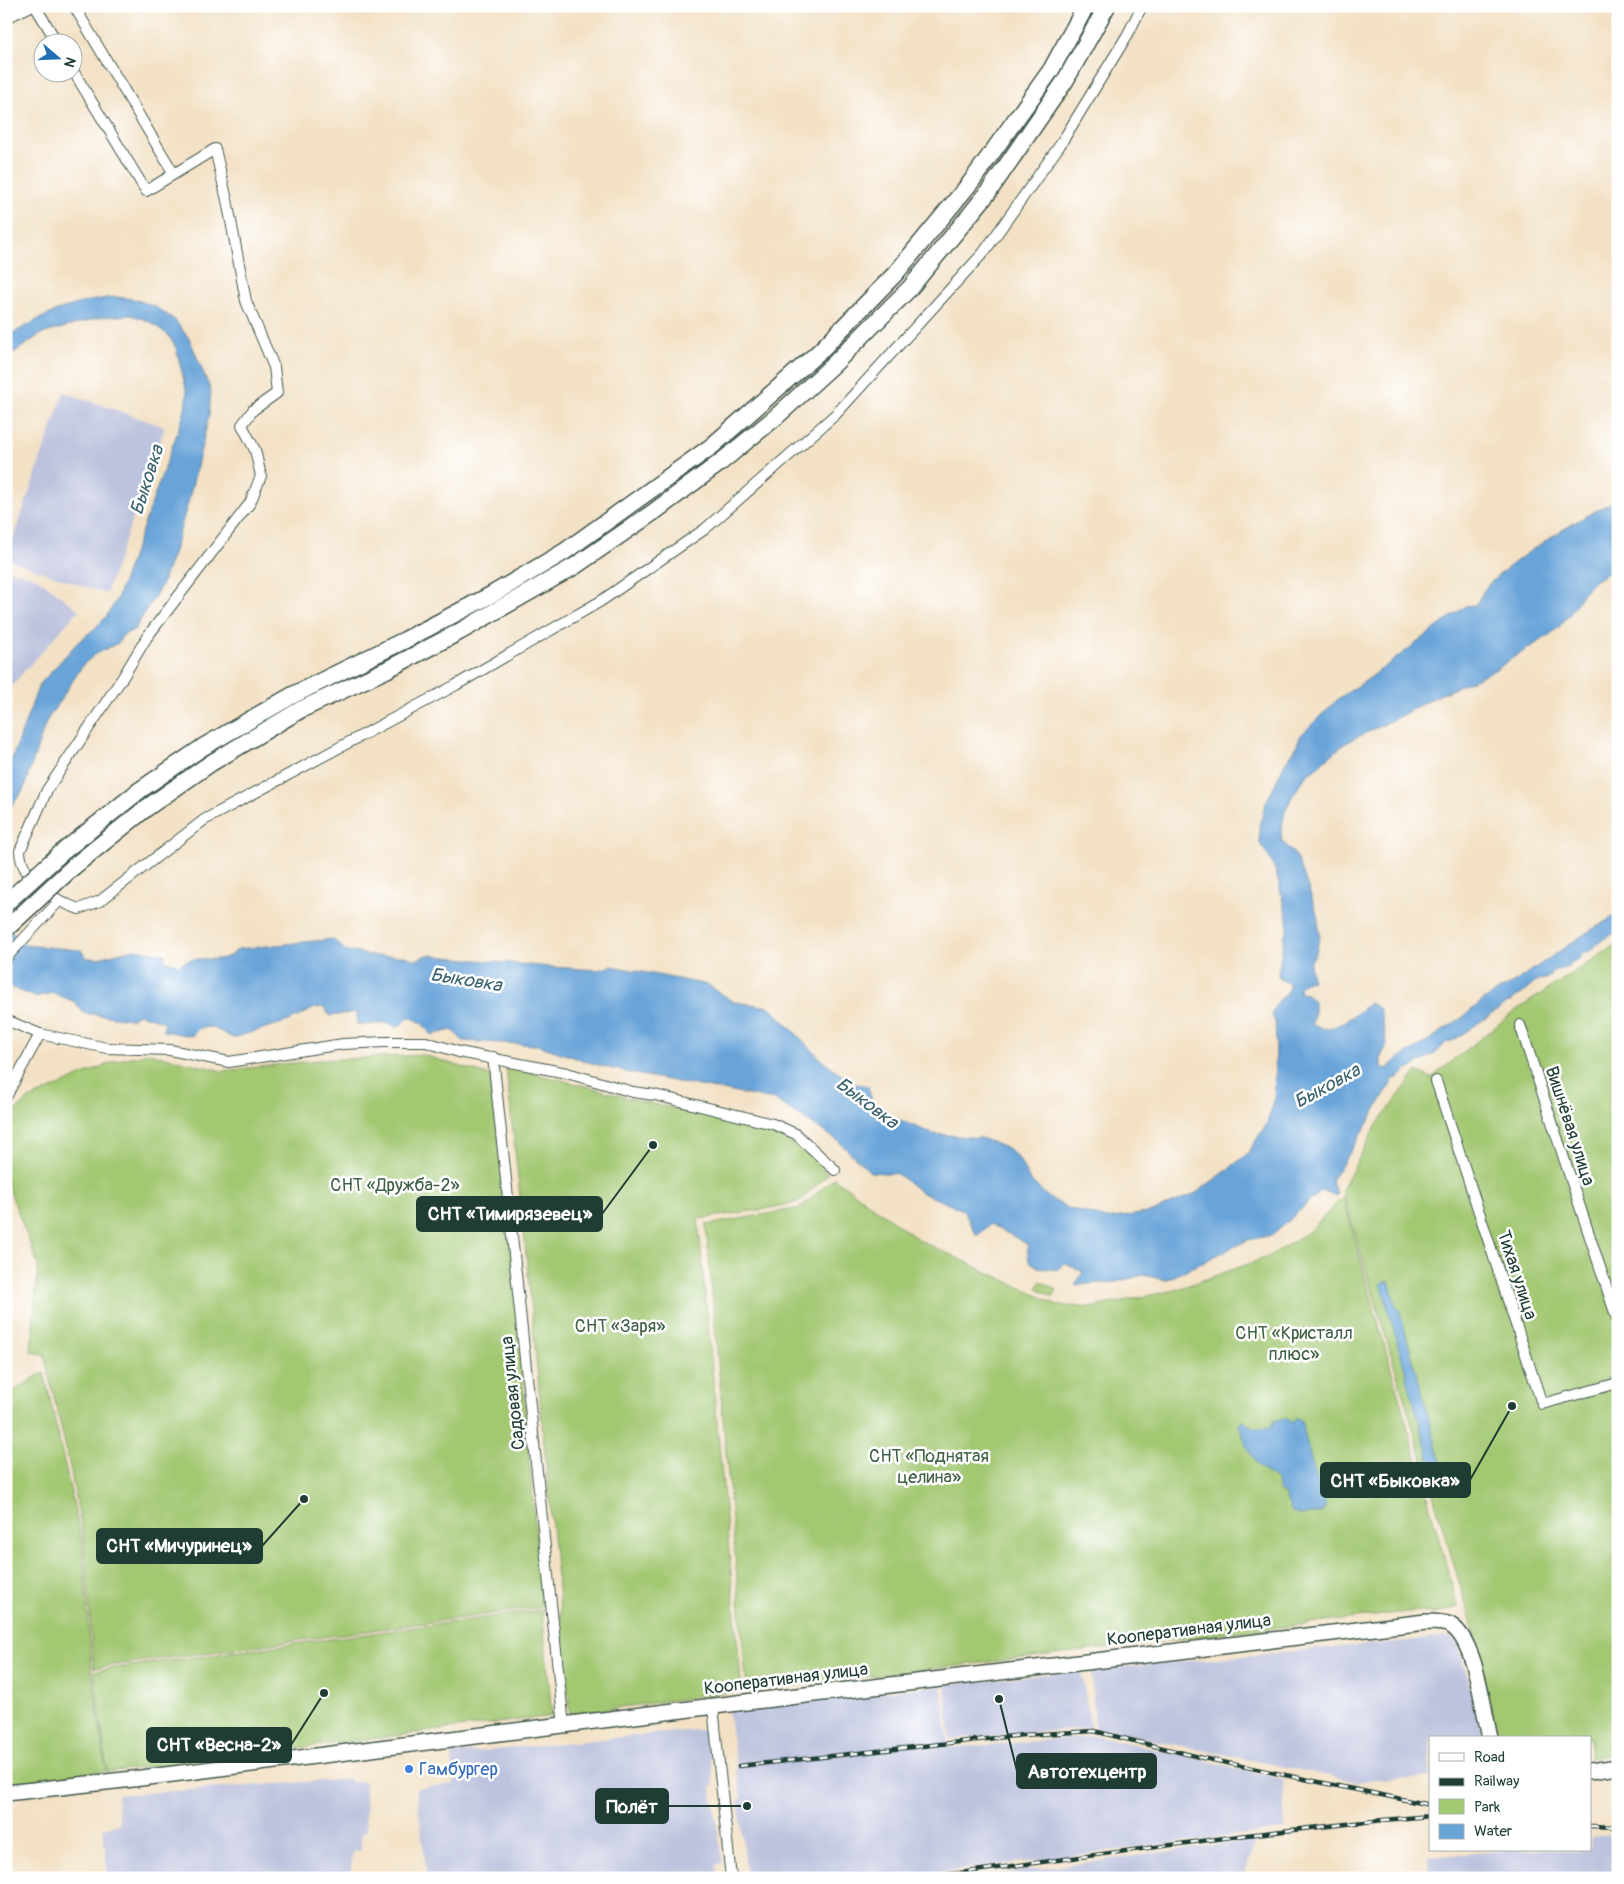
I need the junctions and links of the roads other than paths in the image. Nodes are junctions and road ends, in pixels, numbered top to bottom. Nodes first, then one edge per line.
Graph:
1 (31, 6) edge
2 (35, 6) edge
3 (74, 6) edge
4 (1086, 6) edge
5 (1107, 6) edge
6 (1142, 6) edge
7 (6, 18) edge
8 (51, 32) edge
9 (80, 82) edge
10 (174, 174) junction
11 (59, 901) junction
12 (6, 903) edge
13 (6, 929) edge
14 (6, 958) edge
15 (6, 1020) edge
16 (1520, 1025) dead end
17 (40, 1034) junction
18 (493, 1057) junction
19 (1436, 1081) dead end
20 (6, 1096) edge
21 (835, 1170) dead end
22 (1618, 1322) edge
23 (1618, 1383) edge
24 (713, 1707) junction
25 (564, 1726) junction
26 (1490, 1736) edge
27 (1618, 1767) edge
28 (1592, 1771) edge
29 (6, 1793) edge
30 (731, 1878) edge

1 - 7 street
2 - 8 street
3 - 10 street
4 - 12 main road, bridge
5 - 13 main road, bridge
6 - 11 street
9 - 10 street
10 - 11 street
11 - 14 street
15 - 17 street
16 - 22 street, Вишнёвая улица
17 - 18 street
17 - 20 street
18 - 21 street
18 - 25 street, Садовая улица
19 - 23 street, Тихая улица
24 - 25 main road, Кооперативная улица
24 - 26 main road, Кооперативная улица
24 - 30 street
25 - 29 main road, Кооперативная улица
27 - 28 main road

